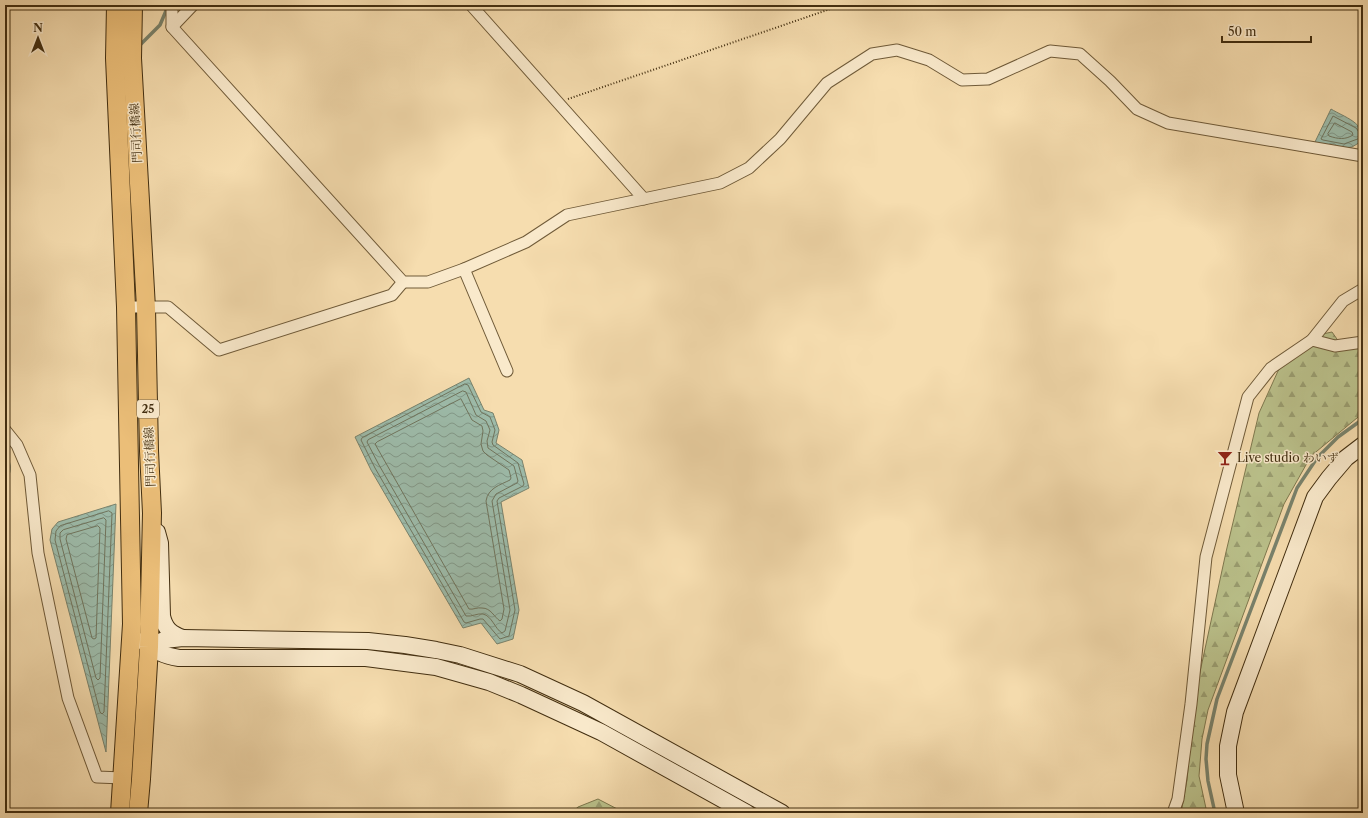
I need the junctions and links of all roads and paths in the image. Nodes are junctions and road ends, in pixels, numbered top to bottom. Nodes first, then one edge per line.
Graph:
1 (116, 5) edge
2 (133, 5) edge
3 (172, 5) edge
4 (192, 5) edge
5 (471, 5) edge
6 (842, 5) edge
7 (172, 27) junction
8 (558, 102) junction
9 (1363, 156) edge
10 (644, 199) junction
11 (464, 269) junction
12 (403, 282) junction
13 (1363, 289) edge
14 (126, 307) junction
15 (146, 308) junction
16 (1312, 340) junction
17 (1363, 342) edge
18 (507, 371) dead end
19 (5, 430) edge
20 (1363, 445) edge
21 (152, 513) junction
22 (132, 624) junction
23 (183, 638) junction
24 (149, 647) junction
25 (179, 658) junction
26 (146, 682) junction
27 (123, 778) junction
28 (120, 813) edge
29 (128, 813) edge
30 (138, 813) edge
31 (747, 813) edge
32 (782, 813) edge
33 (1174, 813) edge
34 (1236, 813) edge

1 - 14 main road, 門司行橋線 / 25
2 - 15 main road, 門司行橋線 / 25
3 - 7 street
4 - 7 street
5 - 8 street
6 - 8 path
7 - 12 street
8 - 10 street
9 - 10 street
10 - 11 street
11 - 12 street
11 - 18 street
12 - 15 street
13 - 16 street
14 - 15 street
14 - 22 main road, 門司行橋線 / 25
15 - 21 main road, 門司行橋線 / 25
16 - 17 street
16 - 33 street
19 - 27 street
20 - 34 street
21 - 23 street
21 - 24 main road, 門司行橋線 / 25
22 - 24 street
22 - 27 main road, 門司行橋線 / 25
23 - 24 street
23 - 32 street
24 - 25 street
24 - 26 main road, 門司行橋線 / 25
24 - 29 main road
25 - 26 street
25 - 31 street
26 - 30 main road, 門司行橋線 / 25
27 - 28 main road, 門司行橋線 / 25

